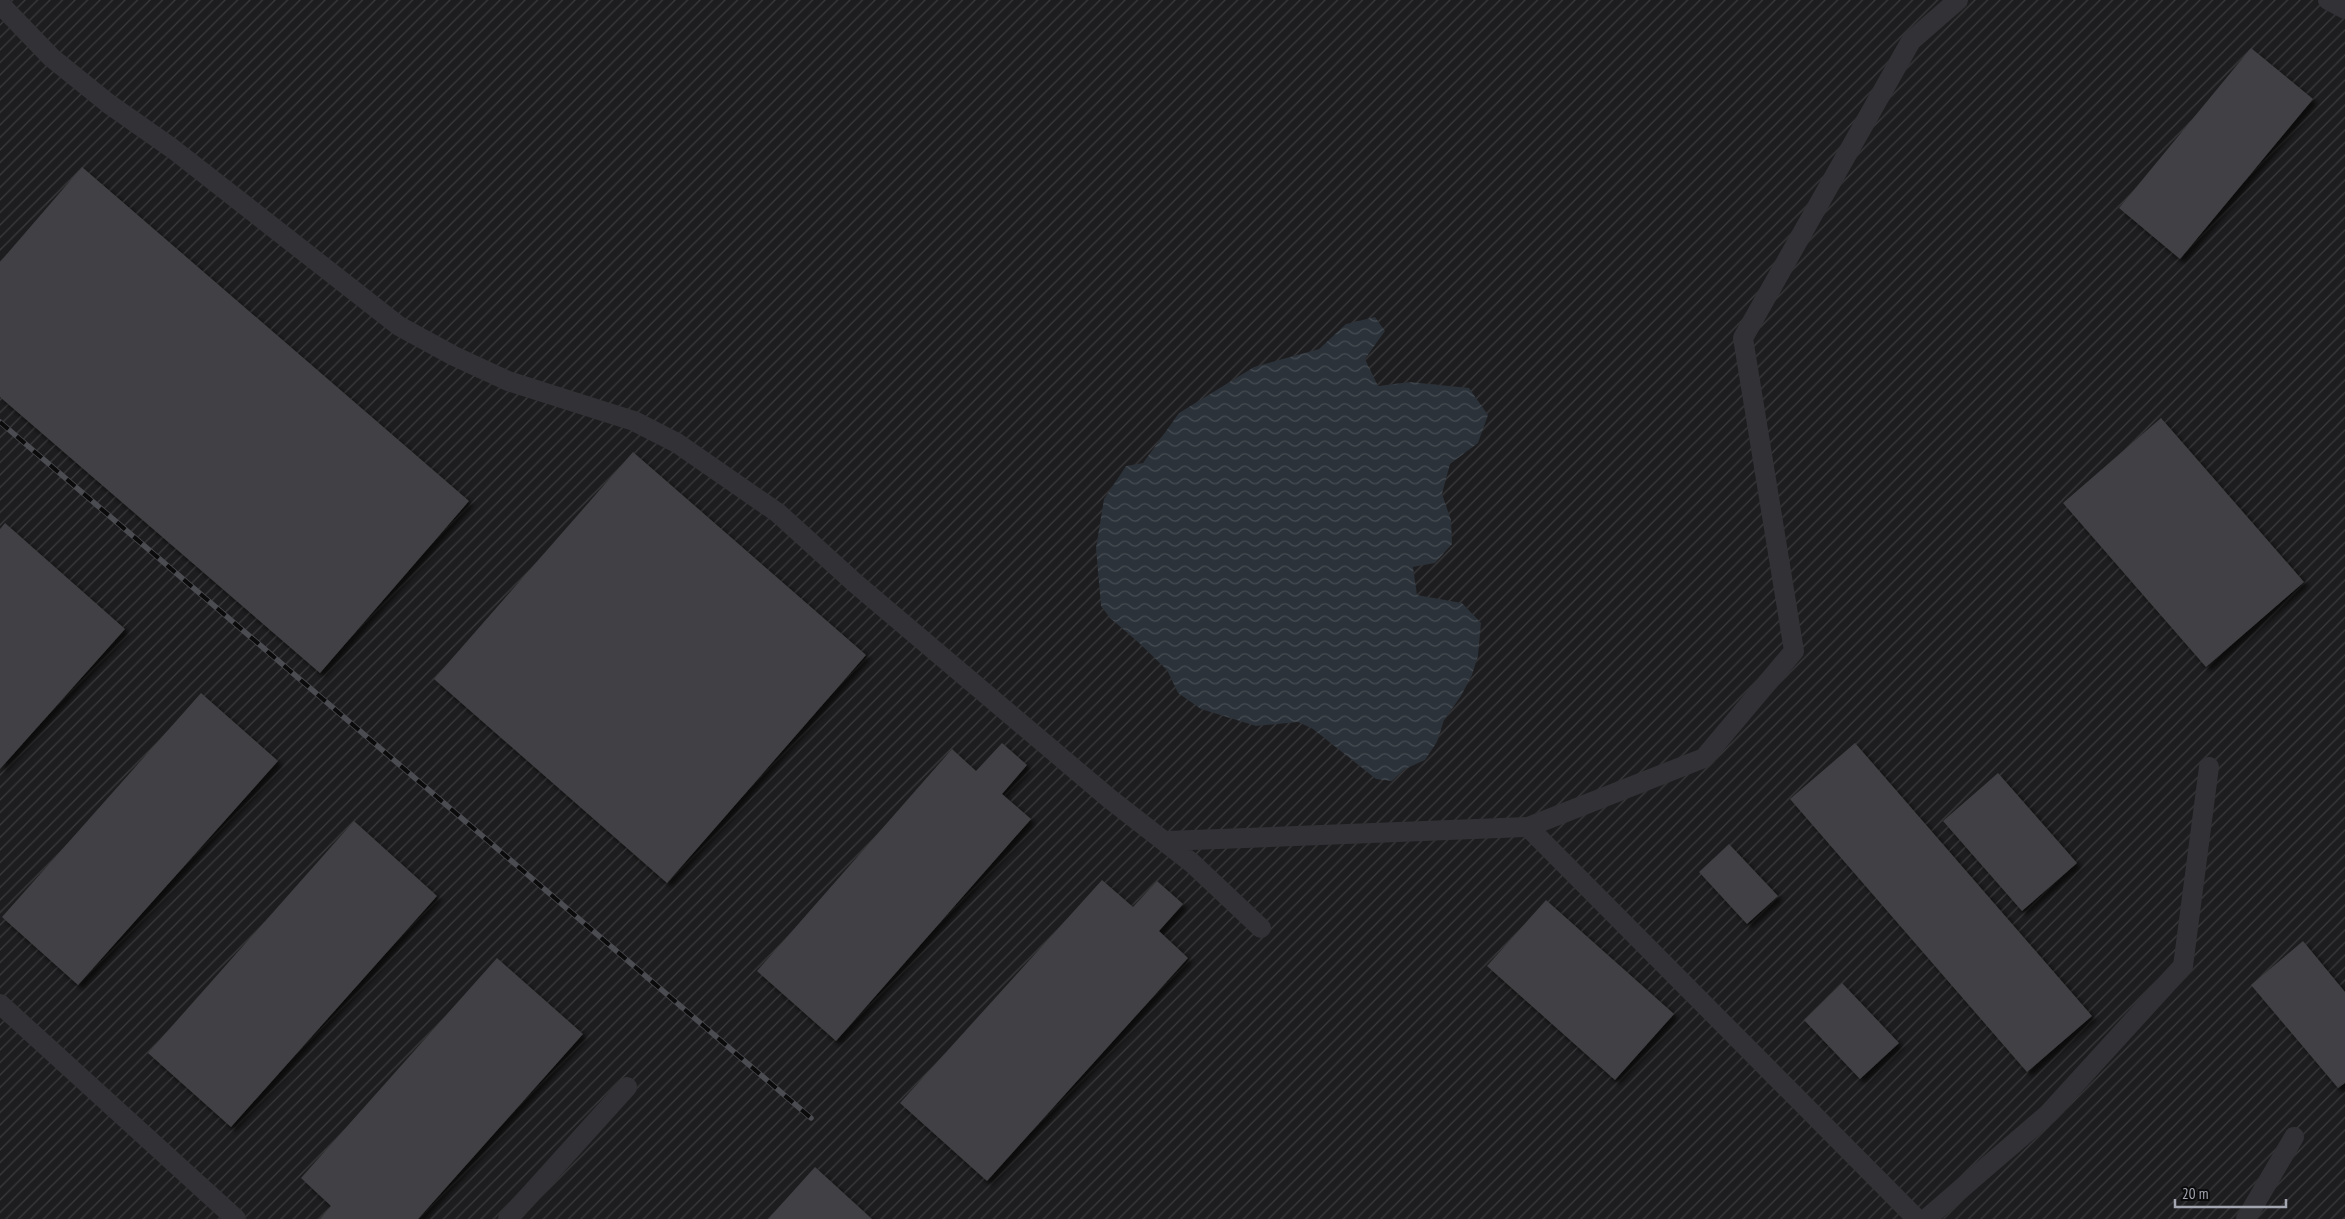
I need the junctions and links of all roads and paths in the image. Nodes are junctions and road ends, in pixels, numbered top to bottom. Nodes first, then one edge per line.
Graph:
1 (1958, 0) edge
2 (2328, 0) edge
3 (0, 4) edge
4 (2345, 9) edge
5 (2209, 767) dead end
6 (1528, 828) junction
7 (1166, 841) junction
8 (1261, 928) dead end
9 (0, 1004) edge
10 (627, 1087) dead end
11 (2294, 1137) dead end
12 (236, 1219) edge
13 (508, 1219) edge
14 (1917, 1219) edge
15 (1926, 1219) edge
16 (2246, 1219) edge

1 - 6 lane
2 - 4 lane
3 - 7 lane
5 - 15 lane
6 - 7 lane
6 - 14 lane
7 - 8 lane
9 - 12 lane
10 - 13 lane
11 - 16 lane

